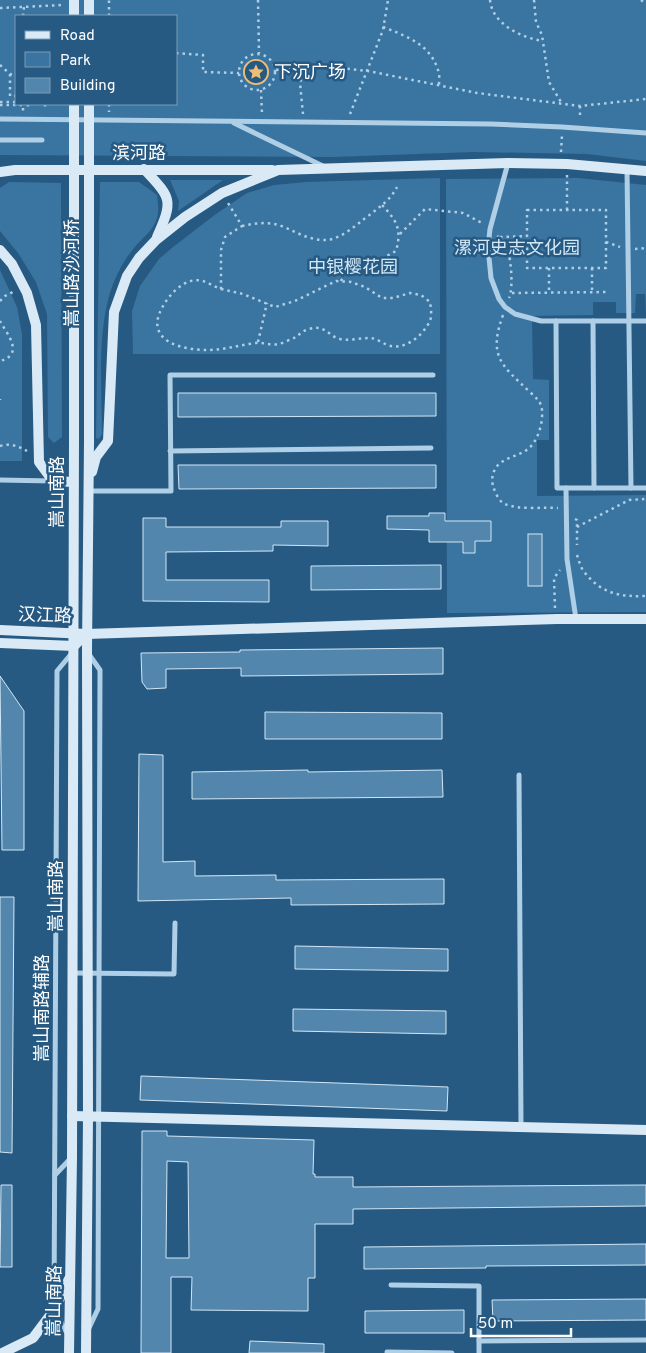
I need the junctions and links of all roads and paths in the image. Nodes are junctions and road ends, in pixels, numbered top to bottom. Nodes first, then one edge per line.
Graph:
1 (88, 0) edge
2 (109, 0) edge
3 (258, 0) edge
4 (388, 0) edge
5 (490, 0) edge
6 (534, 0) edge
7 (640, 0) edge
8 (70, 2) edge
9 (646, 4) edge
10 (24, 7) junction
11 (0, 8) edge
12 (4, 8) junction
13 (0, 13) edge
14 (23, 15) edge
15 (74, 15) edge
16 (88, 15) edge
17 (109, 15) edge
18 (383, 27) junction
19 (543, 42) junction
20 (178, 53) edge
21 (259, 54) junction
22 (0, 65) edge
23 (304, 68) junction
24 (276, 70) junction
25 (368, 71) junction
26 (239, 73) junction
27 (10, 74) junction
28 (15, 76) edge
29 (439, 86) junction
30 (261, 90) junction
31 (15, 96) edge
32 (646, 99) edge
33 (15, 102) edge
34 (561, 102) junction
35 (0, 103) edge
36 (15, 104) edge
37 (23, 105) edge
38 (74, 105) edge
39 (88, 105) edge
40 (580, 106) junction
41 (0, 119) edge
42 (23, 119) junction
43 (262, 121) junction
44 (231, 122) junction
45 (304, 122) junction
46 (347, 123) junction
47 (562, 127) junction
48 (581, 128) junction
49 (646, 133) edge
50 (0, 140) edge
51 (42, 140) dead end
52 (508, 163) junction
53 (564, 164) junction
54 (329, 168) junction
55 (627, 168) junction
56 (144, 169) junction
57 (278, 170) junction
58 (646, 171) edge
59 (0, 172) edge
60 (397, 187) dead end
61 (222, 193) junction
62 (382, 205) junction
63 (567, 210) junction
64 (242, 226) junction
65 (490, 229) junction
66 (400, 234) junction
67 (527, 236) junction
68 (498, 237) junction
69 (156, 240) junction
70 (0, 250) edge
71 (549, 268) junction
72 (592, 268) junction
73 (341, 281) junction
74 (23, 286) junction
75 (221, 289) junction
76 (549, 292) junction
77 (592, 292) junction
78 (609, 292) dead end
79 (512, 293) junction
80 (0, 301) edge
81 (266, 303) junction
82 (505, 308) junction
83 (0, 321) edge
84 (556, 321) junction
85 (593, 321) junction
86 (629, 321) junction
87 (646, 321) edge
88 (258, 342) junction
89 (0, 362) edge
90 (433, 375) dead end
91 (74, 440) joint
92 (89, 442) joint
93 (0, 446) edge
94 (431, 448) dead end
95 (170, 451) junction
96 (39, 453) junction
97 (0, 480) edge
98 (53, 481) junction
99 (73, 482) junction
100 (89, 486) junction
101 (566, 488) junction
102 (594, 488) junction
103 (631, 488) junction
104 (646, 488) edge
105 (646, 499) edge
106 (566, 512) junction
107 (577, 527) junction
108 (577, 546) dead end
109 (567, 559) junction
110 (646, 596) edge
111 (557, 619) junction
112 (576, 619) junction
113 (646, 619) edge
114 (0, 630) edge
115 (74, 633) junction
116 (87, 634) junction
117 (0, 643) edge
118 (74, 648) junction
119 (87, 650) junction
120 (519, 775) dead end
121 (175, 923) dead end
122 (72, 973) junction
123 (88, 973) junction
124 (100, 973) junction
125 (72, 1116) junction
126 (88, 1116) junction
127 (100, 1116) junction
128 (521, 1127) junction
129 (646, 1130) edge
130 (72, 1158) junction
131 (55, 1175) junction
132 (70, 1276) junction
133 (391, 1285) dead end
134 (54, 1310) junction
135 (86, 1336) junction
136 (70, 1337) junction
137 (646, 1340) edge
138 (479, 1341) junction
139 (387, 1352) edge
140 (2, 1353) edge
141 (69, 1353) edge
142 (86, 1353) edge
143 (452, 1353) edge
144 (479, 1353) edge

1 - 16 street, bridge
2 - 17 path
3 - 21 path
4 - 18 path
5 - 19 path
6 - 19 path
7 - 9 path
8 - 10 path
8 - 15 street, bridge
10 - 12 path
10 - 14 path
11 - 12 path
12 - 13 path
18 - 25 path
18 - 29 path
19 - 34 path
20 - 26 path
21 - 24 path
21 - 26 path
22 - 27 path
23 - 24 path
23 - 25 path
23 - 45 path
24 - 30 path
25 - 29 path
25 - 46 path
26 - 30 path
27 - 28 path
27 - 31 path
29 - 34 path
30 - 43 path
32 - 40 path
33 - 35 path
34 - 40 path
35 - 36 path
37 - 42 path
38 - 91 street, 嵩山路沙河桥, bridge
39 - 92 street, 嵩山路沙河桥, bridge
40 - 48 path
41 - 42 street
42 - 44 street
43 - 44 street
43 - 45 street
44 - 54 street
45 - 46 street
46 - 47 street
47 - 48 street
47 - 53 path
48 - 49 street
50 - 51 street
52 - 53 street, 滨河路
52 - 54 street, 滨河路
52 - 65 street
53 - 55 street, 滨河路
53 - 63 path
54 - 57 street, 滨河路
55 - 58 street, 滨河路
55 - 86 street
56 - 57 street, 滨河路
56 - 59 street, 滨河路
56 - 69 street
57 - 61 street
60 - 62 path
61 - 64 path
61 - 69 street
62 - 64 path
62 - 66 path
63 - 67 path
63 - 72 path
64 - 75 path
65 - 66 path
65 - 68 path
65 - 82 street
66 - 73 path
67 - 68 path
67 - 71 path
68 - 79 path
69 - 100 street
70 - 74 street
71 - 72 path
71 - 76 path
72 - 77 path
73 - 81 path
73 - 88 path
74 - 80 path
74 - 96 street
75 - 81 path
75 - 88 path
76 - 77 path
76 - 79 path
77 - 78 path
79 - 82 path
81 - 88 path
82 - 84 street
82 - 106 path
83 - 89 path
84 - 85 street
84 - 101 street
85 - 86 street
85 - 102 street
86 - 87 street
86 - 103 street
90 - 95 street
91 - 99 street, 嵩山南路
92 - 100 street, 嵩山南路
93 - 96 path
94 - 95 street
95 - 100 street
96 - 98 street
97 - 98 street
98 - 99 street
99 - 115 street, 嵩山南路
100 - 116 street, 嵩山南路
101 - 102 street
101 - 106 street
102 - 103 street
103 - 104 street
105 - 107 path
106 - 107 path
106 - 109 street
107 - 108 path
109 - 110 path
109 - 111 path
109 - 112 street
111 - 112 street
111 - 116 street
112 - 113 street
114 - 115 street, 汉江路
115 - 116 street, 汉江路
115 - 118 street, 嵩山南路
116 - 118 street, 汉江路
116 - 119 street, 嵩山南路
117 - 118 street, 汉江路
118 - 122 street, 嵩山南路
118 - 131 street, 嵩山南路辅路
119 - 123 street, 嵩山南路
119 - 124 street
120 - 128 street
121 - 124 street
122 - 123 street
122 - 125 street, 嵩山南路
123 - 124 street
123 - 126 street, 嵩山南路
124 - 127 street
125 - 126 street
125 - 130 street, 嵩山南路
126 - 127 street
126 - 135 street, 嵩山南路
127 - 128 street
127 - 135 street
128 - 129 street
130 - 131 street
130 - 132 street, 嵩山南路
131 - 134 street, 嵩山南路辅路
132 - 134 street
132 - 136 street, 嵩山南路
133 - 138 street
134 - 136 street
134 - 140 street
135 - 142 street, 嵩山南路
136 - 141 street, 嵩山南路
137 - 138 street
138 - 144 street
139 - 143 street

